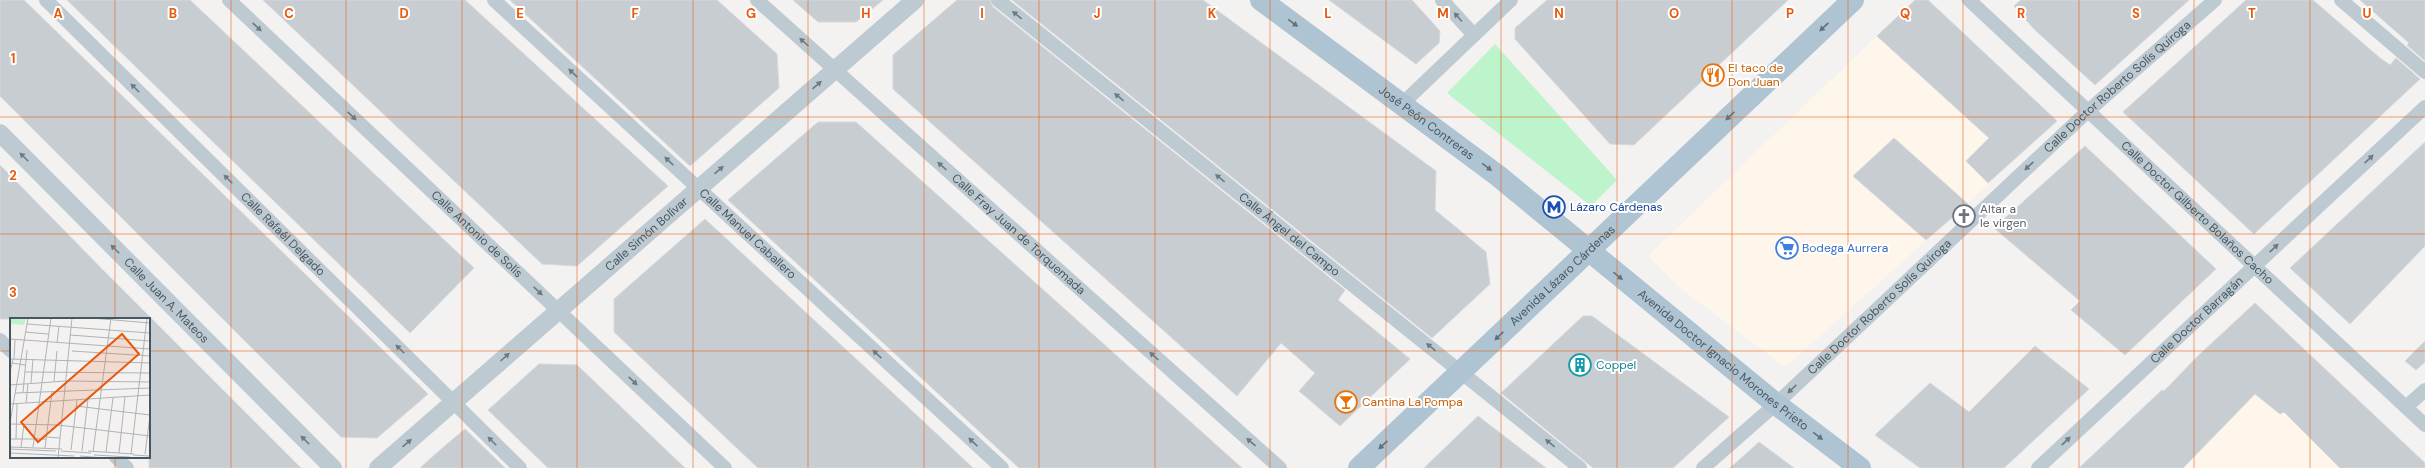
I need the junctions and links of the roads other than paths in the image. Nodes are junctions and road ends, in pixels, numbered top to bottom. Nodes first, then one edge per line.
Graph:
1 (46, 0) edge
2 (229, 0) edge
3 (494, 0) edge
4 (757, 0) edge
5 (915, 0) edge
6 (998, 0) edge
7 (1261, 0) edge
8 (1442, 0) edge
9 (1511, 0) edge
10 (1853, 0) edge
11 (1969, 0) edge
12 (2215, 0) edge
13 (2341, 0) edge
14 (1473, 34) junction
15 (835, 70) junction
16 (2425, 72) edge
17 (1402, 104) junction
18 (2425, 107) edge
19 (2088, 111) junction
20 (0, 133) edge
21 (698, 188) junction
22 (1588, 251) junction
23 (2255, 267) junction
24 (558, 310) junction
25 (0, 340) edge
26 (10, 350) edge
27 (1461, 372) junction
28 (2425, 390) edge
29 (454, 403) junction
30 (1776, 404) junction
31 (2406, 407) junction
32 (2425, 425) edge
33 (117, 458) edge
34 (127, 468) edge
35 (333, 468) edge
36 (378, 468) edge
37 (520, 468) edge
38 (725, 468) edge
39 (1002, 468) edge
40 (1280, 468) edge
41 (1359, 468) edge
42 (1580, 468) edge
43 (1703, 468) edge
44 (1860, 468) edge
45 (2038, 468) edge

29 -> 1 street, Calle Rafaél Delgado
2 -> 24 street, Calle Antonio de Solís
21 -> 3 street, Calle Manuel Caballero
15 -> 4 street, Calle Fray Juan de Torquemada
5 - 15 street, Calle Simón Bolívar
27 -> 6 street, Calle Ángel del Campo
7 -> 17 main road, José Peón Contreras
14 -> 8 street
9 - 14 street
10 -> 22 main road, Avenida Lázaro Cárdenas
11 - 19 street, Calle Doctor Gilberto Bolaños Cacho
12 - 19 street, Calle Doctor Roberto Solís Quiroga
13 - 16 street
14 - 17 street
21 -> 15 street, Calle Simón Bolívar
40 -> 15 street, Calle Fray Juan de Torquemada
17 -> 22 main road, José Peón Contreras
23 -> 18 street, Calle Doctor Barragán
19 - 23 street, Calle Doctor Gilberto Bolaños Cacho
19 -> 30 street, Calle Doctor Roberto Solís Quiroga
35 -> 20 street, Calle Juan A. Mateos
21 - 24 street, Calle Simón Bolívar
39 -> 21 street, Calle Manuel Caballero
22 -> 27 main road, Avenida Lázaro Cárdenas
22 -> 30 main road, Avenida Doctor Ignacio Morones Prieto
23 - 31 street, Calle Doctor Gilberto Bolaños Cacho
45 -> 23 street, Calle Doctor Barragán
29 -> 24 street, Calle Simón Bolívar
24 -> 38 street, Calle Antonio de Solís
25 - 26 street
27 -> 41 main road, Avenida Lázaro Cárdenas
42 -> 27 street, Calle Ángel del Campo
28 - 31 street
36 -> 29 street, Calle Simón Bolívar
37 -> 29 street, Calle Rafaél Delgado
30 - 43 street, Calle Doctor Roberto Solís Quiroga
30 -> 44 main road, Avenida Doctor Ignacio Morones Prieto
31 - 32 street, Calle Doctor Gilberto Bolaños Cacho
33 - 34 street

